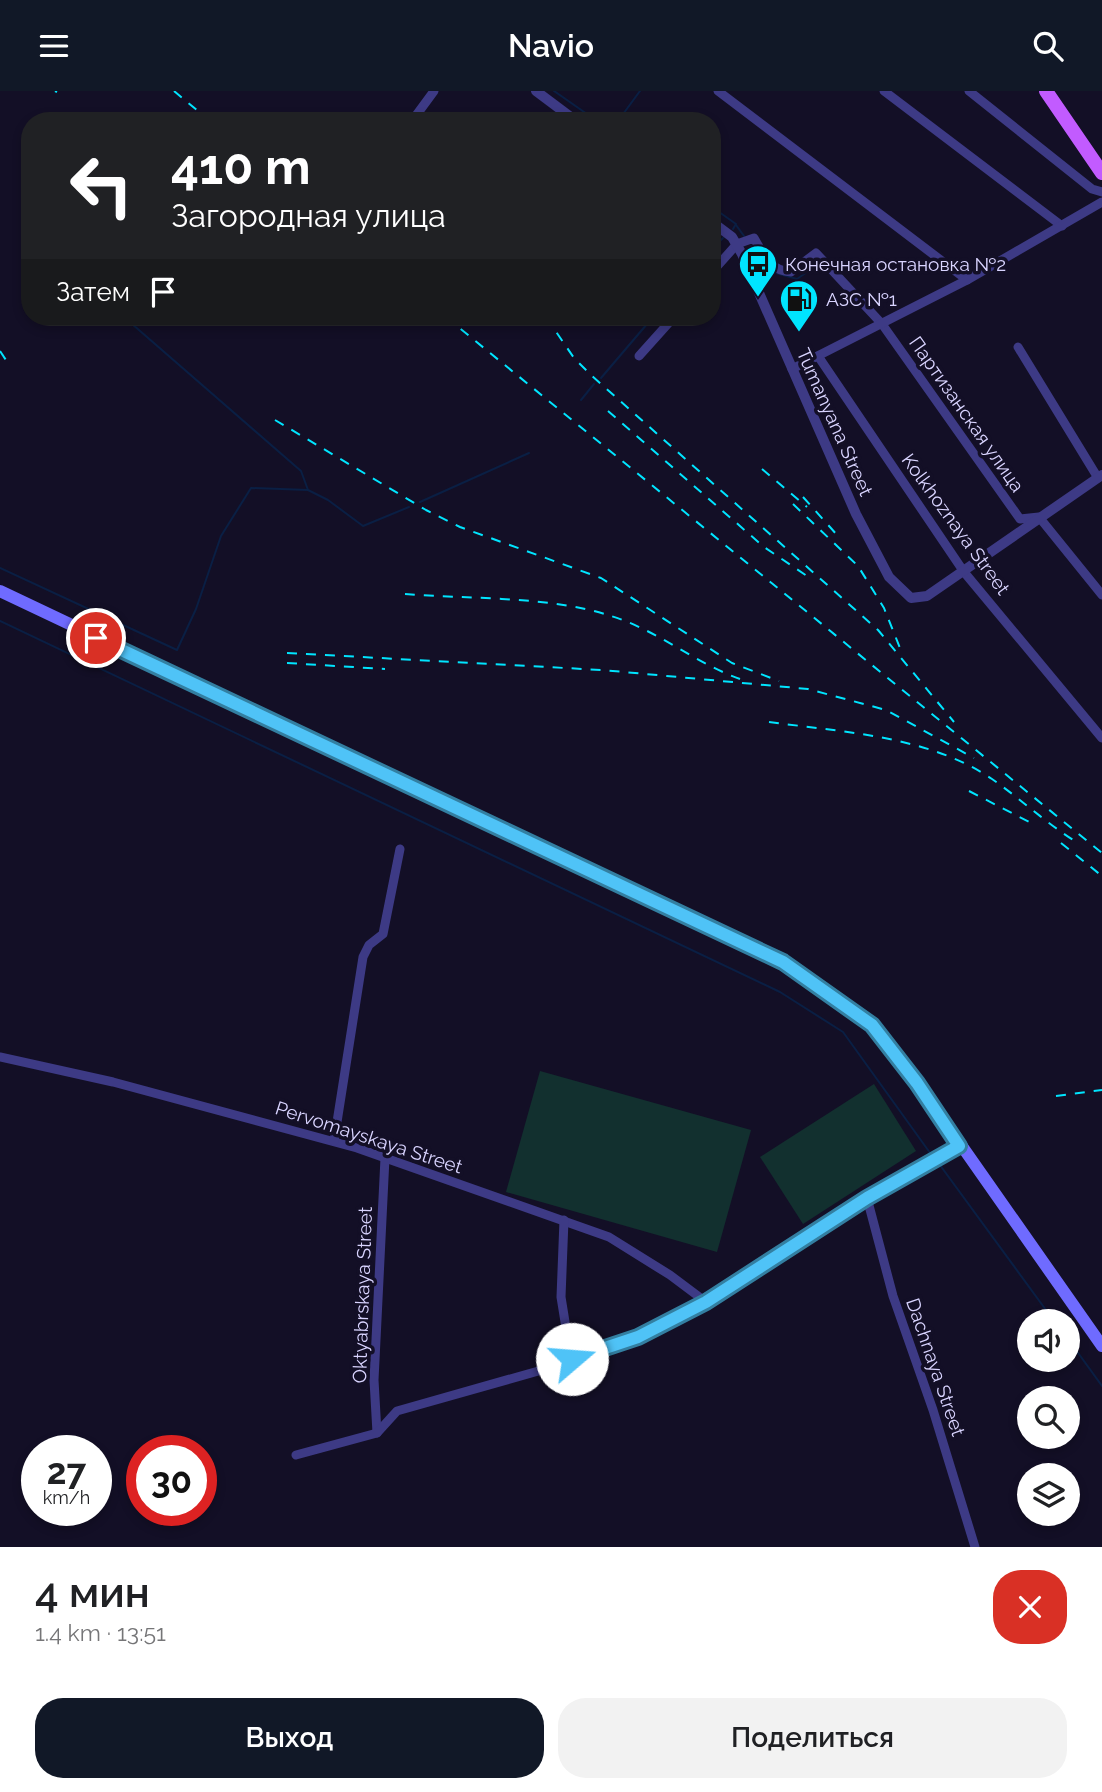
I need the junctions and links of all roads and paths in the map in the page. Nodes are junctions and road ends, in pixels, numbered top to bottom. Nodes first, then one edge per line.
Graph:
1 (434, 91) edge
2 (536, 91) edge
3 (718, 91) edge
4 (884, 91) edge
5 (969, 91) edge
6 (1046, 91) edge
7 (419, 112) edge
8 (564, 112) edge
9 (1102, 173) edge
10 (1102, 192) edge
11 (1102, 202) edge
12 (1062, 226) junction
13 (721, 229) edge
14 (737, 244) junction
15 (721, 262) edge
16 (967, 280) junction
17 (882, 324) junction
18 (666, 326) edge
19 (1018, 347) dead end
20 (639, 356) dead end
21 (818, 356) junction
22 (792, 369) junction
23 (1100, 477) edge
24 (1039, 517) junction
25 (964, 572) junction
26 (0, 591) edge
27 (1102, 595) edge
28 (1102, 738) edge
29 (400, 849) dead end
30 (0, 1057) edge
31 (334, 1140) junction
32 (959, 1146) junction
33 (385, 1159) junction
34 (867, 1198) junction
35 (564, 1220) junction
36 (706, 1302) junction
37 (1102, 1346) edge
38 (572, 1359) junction
39 (377, 1433) junction
40 (296, 1455) dead end
41 (975, 1547) edge

1 - 7 street
2 - 8 street
3 - 16 street
4 - 12 street
5 - 10 street
6 - 9 main road
11 - 12 street
12 - 16 street
13 - 14 street, Tumanyana Street
14 - 15 street
14 - 17 street, Партизанская улица
14 - 22 street, Tumanyana Street
16 - 17 street
17 - 21 street
17 - 24 street, Партизанская улица
18 - 20 street
19 - 23 street
21 - 22 street
21 - 25 street, Kolkhoznaya Street
22 - 25 street, Tumanyana Street
23 - 24 street
24 - 25 street
24 - 27 street, Партизанская улица
25 - 28 street, Kolkhoznaya Street
26 - 32 main road
29 - 31 street
30 - 31 street, Pervomayskaya Street
31 - 33 street, Pervomayskaya Street
32 - 34 street
32 - 37 main road
33 - 35 street, Pervomayskaya Street
33 - 39 street, Oktyabrskaya Street
34 - 36 street
34 - 41 street, Dachnaya Street
35 - 36 street, Pervomayskaya Street
35 - 38 street
36 - 38 street
38 - 39 street
39 - 40 street

